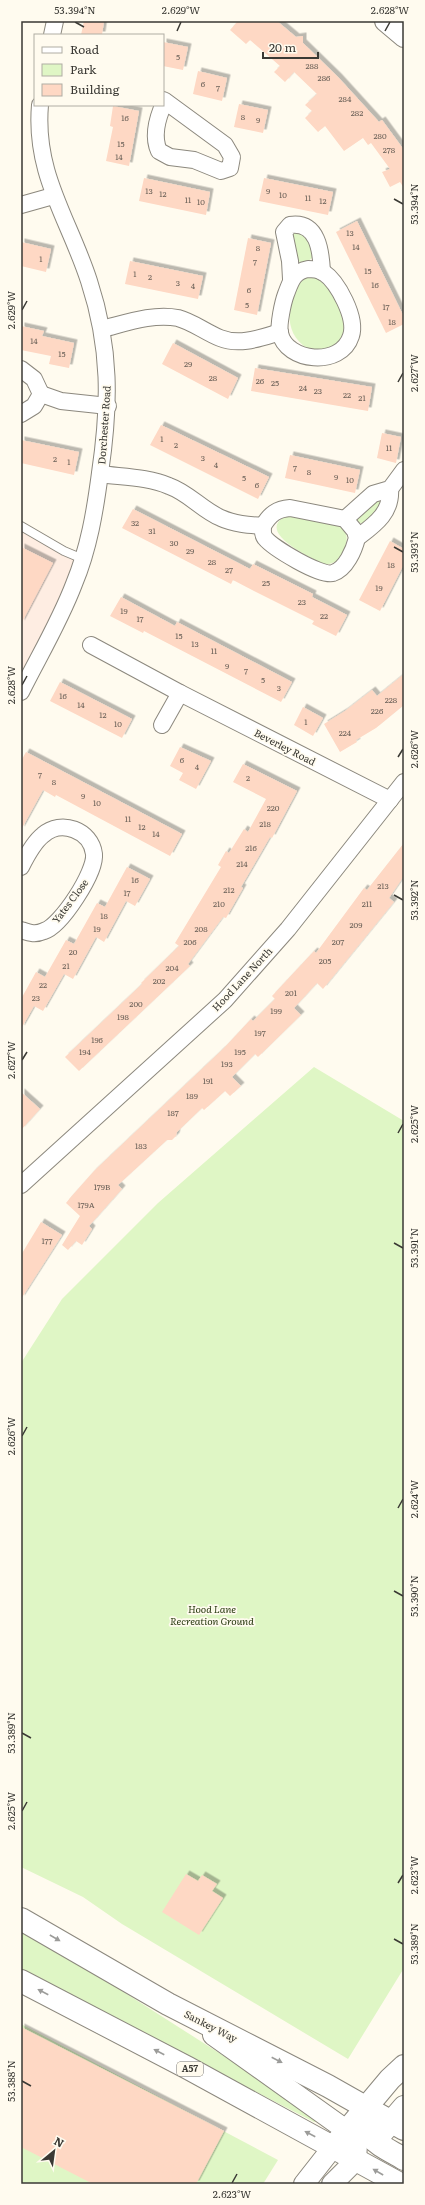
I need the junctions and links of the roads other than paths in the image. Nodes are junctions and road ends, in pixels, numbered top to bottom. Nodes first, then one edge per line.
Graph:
1 (55, 21) edge
2 (385, 21) edge
3 (52, 34) edge
4 (404, 37) edge
5 (164, 101) edge
6 (40, 106) edge
7 (162, 106) edge
8 (53, 196) junction
9 (21, 205) edge
10 (322, 272) junction
11 (291, 279) junction
12 (102, 329) junction
13 (280, 332) junction
14 (21, 369) edge
15 (41, 394) junction
16 (108, 406) junction
17 (21, 414) edge
18 (404, 470) edge
19 (100, 474) junction
20 (390, 489) junction
21 (345, 519) junction
22 (21, 526) edge
23 (263, 526) junction
24 (358, 538) junction
25 (83, 559) junction
26 (91, 645) dead end
27 (21, 692) edge
28 (180, 693) junction
29 (162, 725) dead end
30 (404, 782) edge
31 (390, 800) junction
32 (21, 868) edge
33 (21, 930) edge
34 (21, 1185) edge
35 (21, 1919) edge
36 (21, 1981) edge
37 (168, 2004) junction
38 (404, 2066) edge
39 (365, 2107) junction
40 (400, 2120) edge
41 (347, 2130) junction
42 (374, 2141) junction
43 (333, 2147) junction
44 (404, 2159) edge
45 (356, 2160) junction
46 (304, 2184) edge
47 (332, 2184) edge
48 (400, 2184) edge

1 - 3 street
2 - 4 street
5 - 7 street
6 - 8 street, Dorchester Road
8 - 9 street
8 - 12 street, Dorchester Road
10 - 11 street
10 - 11 street
10 - 13 street
11 - 13 street
12 - 13 street
12 - 16 street, Dorchester Road
14 - 15 street
15 - 16 street
15 - 17 street
16 - 19 street, Dorchester Road
18 - 20 street
19 - 23 street
19 - 25 street, Dorchester Road
20 - 21 street
20 - 24 street
21 - 23 street
21 - 24 street
22 - 25 lane
23 - 24 street
25 - 27 street, Dorchester Road
26 - 28 street, Beverley Road
28 - 29 street
28 - 31 street, Beverley Road
30 - 31 street, Hood Lane North
31 - 34 street, Hood Lane North
32 - 33 street, Yates Close
35 -> 37 main road, Sankey Way
43 -> 36 main road, A57
37 -> 39 main road, Sankey Way
37 - 41 street
38 - 39 main road
39 - 40 main road, Sankey Way
39 - 41 main road
39 - 42 main road
40 - 42 main road
41 - 43 main road
41 - 45 street
42 - 44 main road
42 - 45 main road
43 - 45 main road, A57
43 - 46 street
45 - 47 street
48 -> 45 main road, A57

